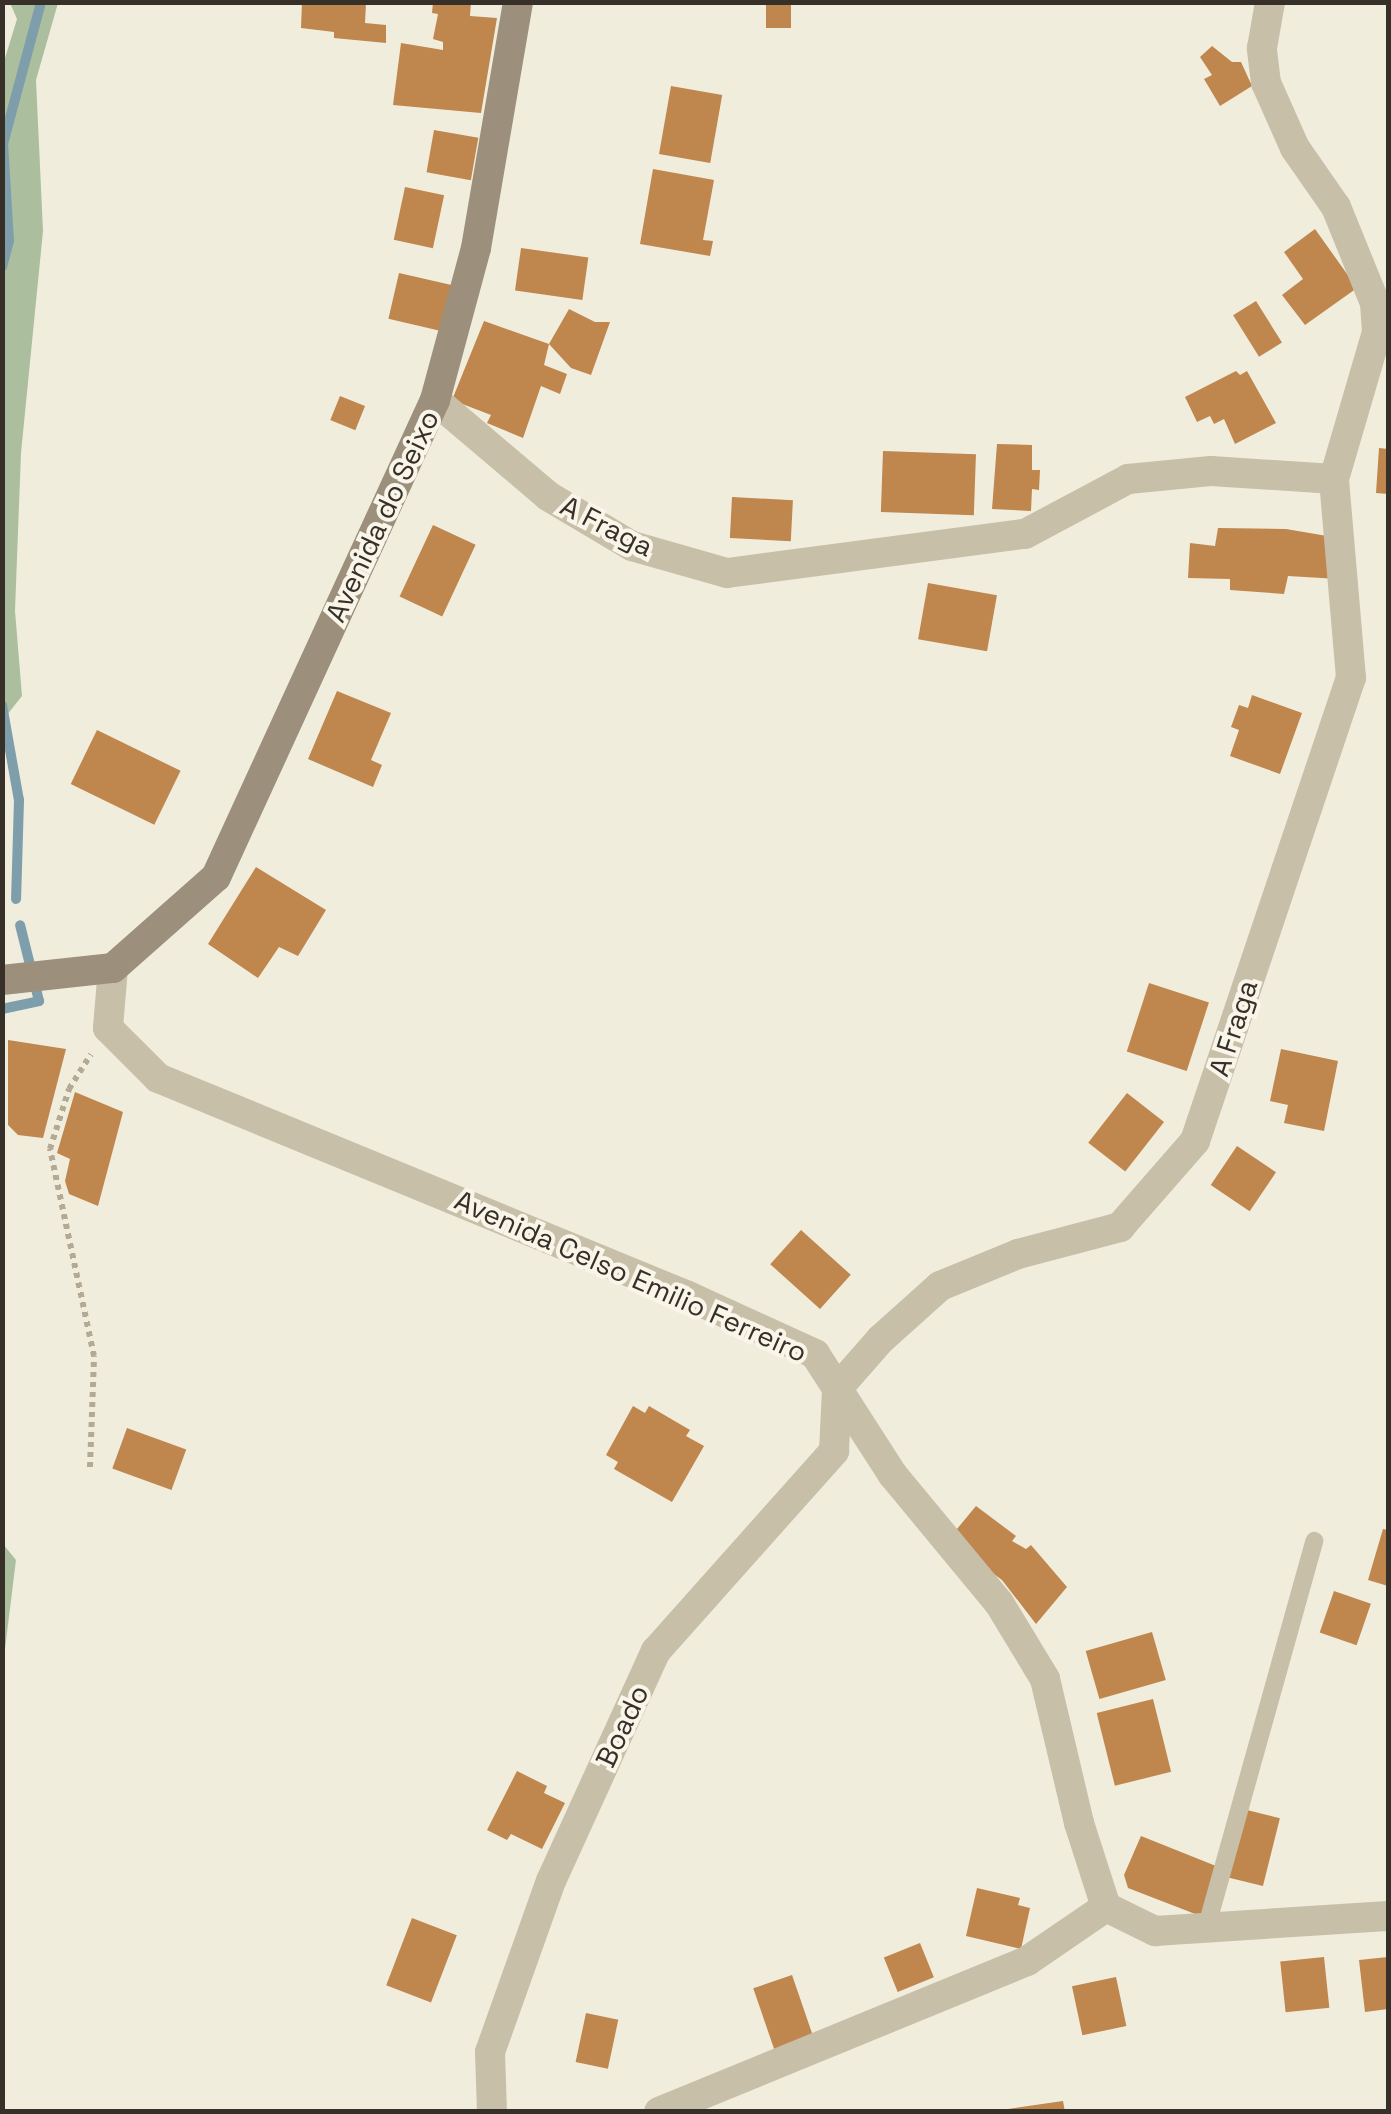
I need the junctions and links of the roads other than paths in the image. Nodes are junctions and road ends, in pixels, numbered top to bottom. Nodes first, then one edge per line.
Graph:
1 (518, 2) edge
2 (1270, 2) edge
3 (435, 400) junction
4 (1334, 479) junction
5 (113, 968) junction
6 (2, 980) edge
7 (838, 1389) junction
8 (1314, 1541) dead end
9 (1106, 1906) junction
10 (1388, 1916) edge
11 (1206, 1929) junction
12 (492, 2112) edge
13 (659, 2112) edge

1 - 3 street, Avenida do Seixo
2 - 4 street, A Fraga
3 - 4 street, A Fraga
3 - 5 street, Avenida do Seixo
4 - 7 street, A Fraga
5 - 6 street
5 - 7 street, Avenida Celso Emilio Ferreiro
7 - 9 street, Avenida Celso Emilio Ferreiro
7 - 12 street, Boado
8 - 11 lane
9 - 11 street
9 - 13 street
10 - 11 street

